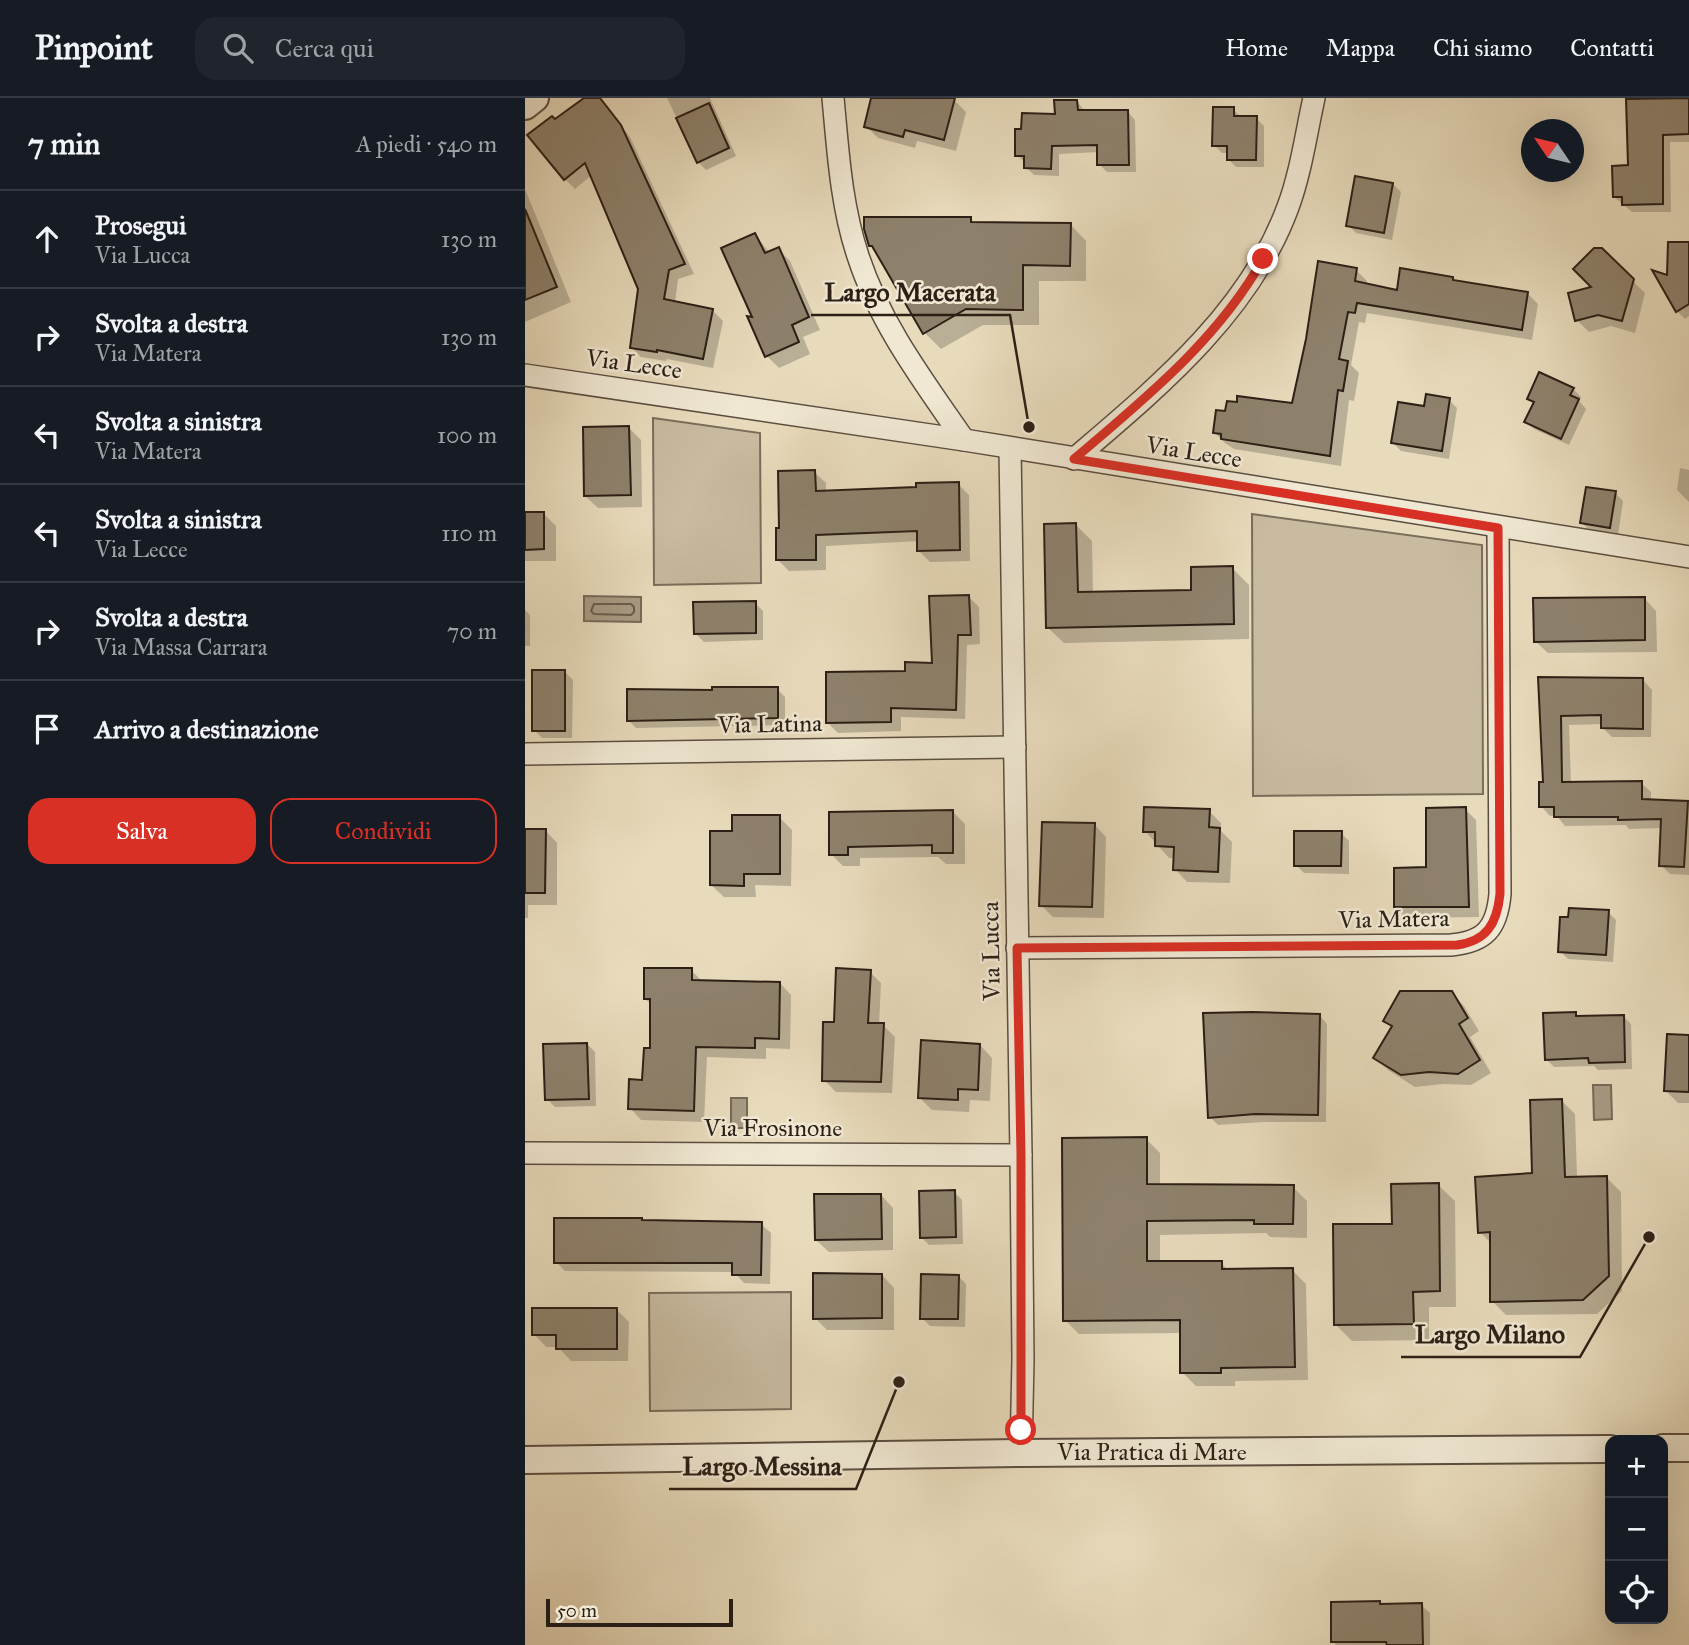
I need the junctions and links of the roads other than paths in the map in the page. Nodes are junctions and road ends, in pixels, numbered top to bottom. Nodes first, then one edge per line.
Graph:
1 (535, 98) edge
2 (833, 98) edge
3 (1314, 98) edge
4 (525, 106) edge
5 (525, 375) edge
6 (964, 440) junction
7 (1010, 448) junction
8 (1074, 459) junction
9 (1498, 528) junction
10 (1689, 557) edge
11 (1015, 747) junction
12 (525, 754) edge
13 (1017, 948) junction
14 (525, 1153) edge
15 (1021, 1155) junction
16 (1668, 1448) edge
17 (1689, 1448) edge
18 (1605, 1449) edge
19 (1021, 1453) junction
20 (525, 1460) edge

1 - 4 street
2 - 6 street
3 - 8 street
5 - 6 street, Via Lecce
6 - 7 street, Via Lecce
7 - 8 street, Via Lecce
7 - 11 street, Via Lucca
8 - 9 street, Via Lecce
9 - 10 street, Via Lecce
9 - 13 street, Via Matera
11 - 12 street, Via Latina
11 - 13 street, Via Lucca
13 - 15 street, Via Lucca
14 - 15 street, Via Frosinone
15 - 19 street, Via Lucca
16 - 17 street
18 - 19 street, Via Pratica di Mare
19 - 20 street, Via Pratica di Mare

